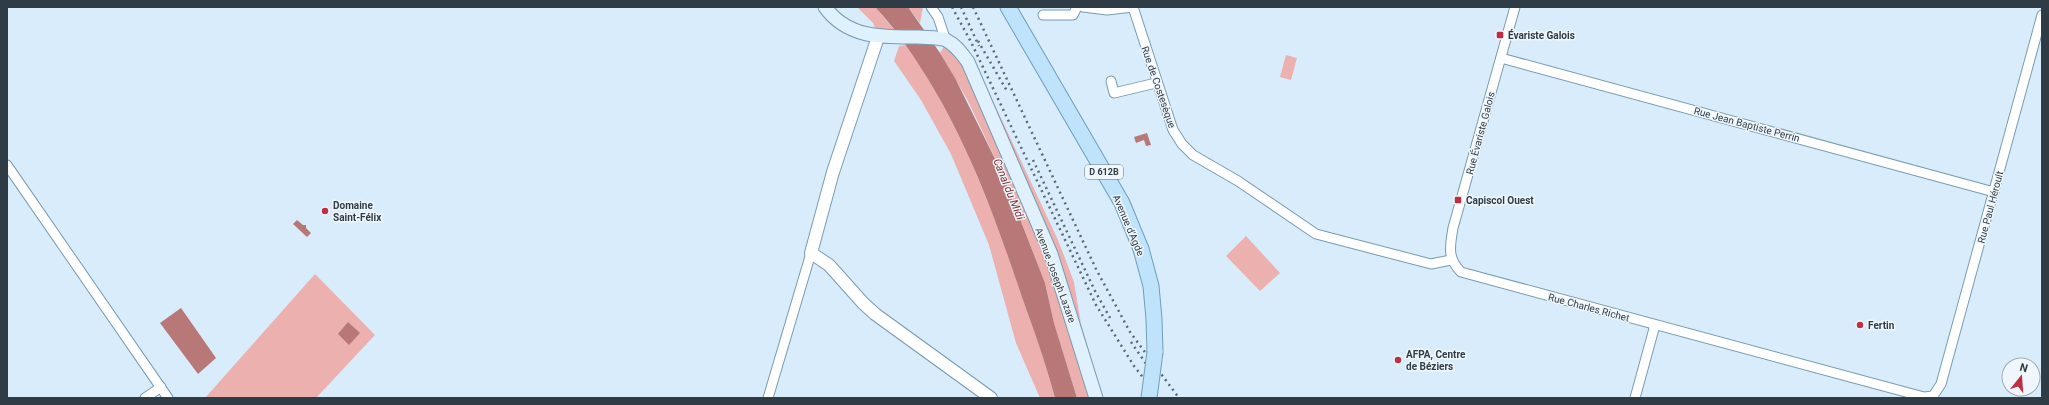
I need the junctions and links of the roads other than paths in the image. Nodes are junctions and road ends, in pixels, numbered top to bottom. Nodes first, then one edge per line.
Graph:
1 (825, 7) edge
2 (930, 7) edge
3 (1008, 7) edge
4 (1077, 7) edge
5 (1083, 7) edge
6 (1133, 7) edge
7 (1515, 7) edge
8 (1043, 14) dead end
9 (2042, 16) edge
10 (883, 37) junction
11 (941, 39) junction
12 (1500, 58) junction
13 (1111, 80) dead end
14 (1156, 83) junction
15 (7, 165) edge
16 (1994, 192) junction
17 (811, 253) junction
18 (1451, 260) junction
19 (1655, 325) junction
20 (161, 387) junction
21 (1933, 396) joint
22 (145, 398) edge
23 (168, 398) edge
24 (768, 398) edge
25 (991, 398) edge
26 (1096, 398) edge
27 (1149, 398) edge
28 (1635, 398) edge

1 - 10 main road
2 - 11 street
3 - 27 main road, Avenue d'Agde / D 612B, bridge
4 - 8 street
5 - 6 street
6 - 14 street, Rue de Costesèque
7 - 12 street, Rue Évariste Galois
9 - 16 street, Rue Paul Héroult
10 - 11 main road
10 - 17 street
11 - 26 main road, Avenue Joseph Lazare
12 - 16 street, Rue Jean Baptiste Perrin
12 - 18 street, Rue Évariste Galois
13 - 14 street
14 - 18 street, Rue de Costesèque
15 - 20 street
16 - 21 street, Rue Paul Héroult
17 - 24 street
17 - 25 street
18 - 19 street, Rue Charles Richet
19 - 21 street, Rue Charles Richet
19 - 28 street
20 - 22 street
20 - 23 street

